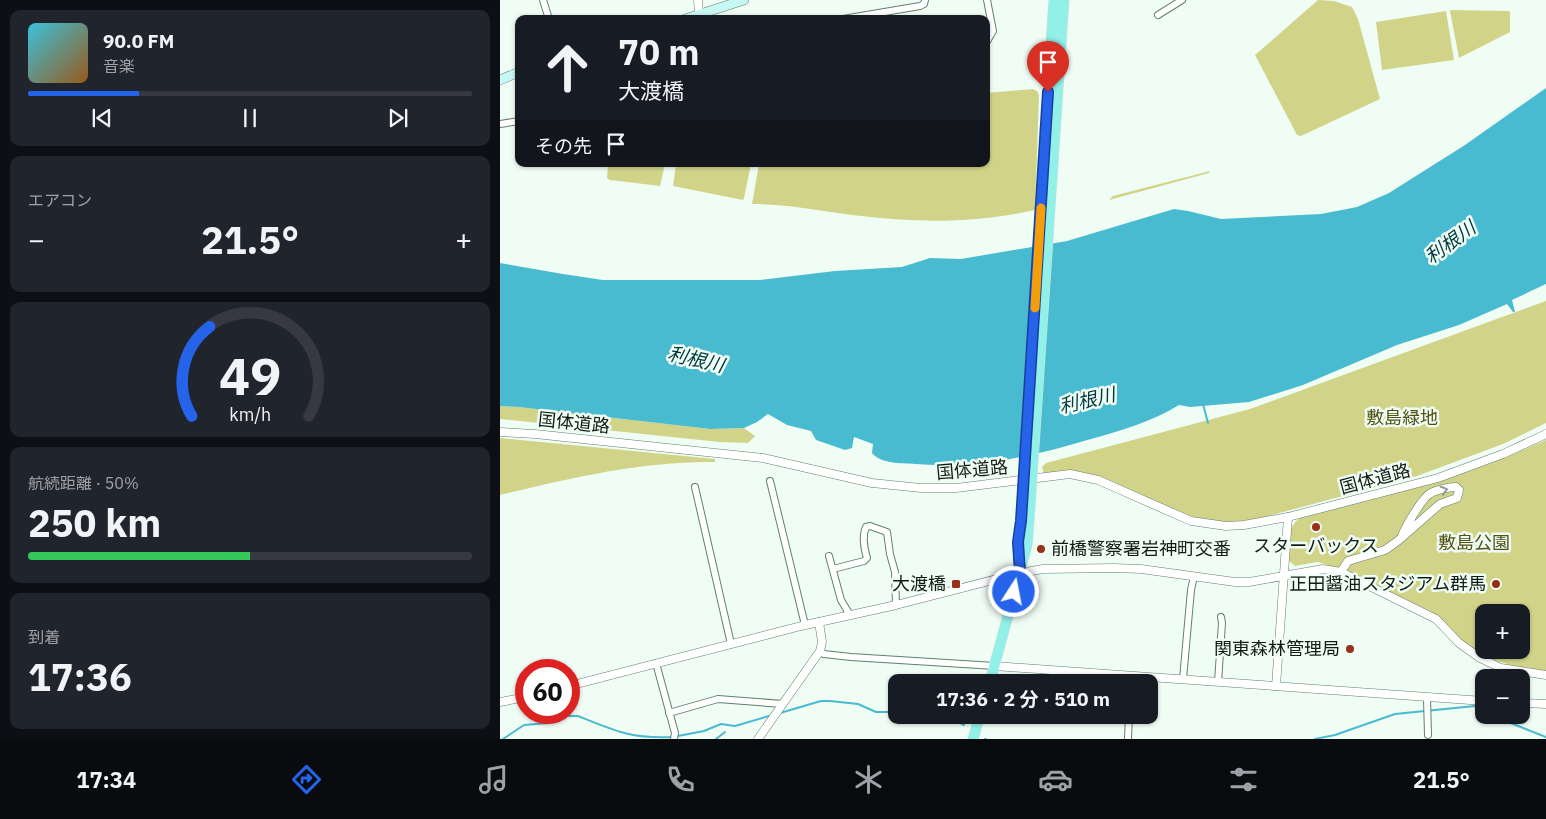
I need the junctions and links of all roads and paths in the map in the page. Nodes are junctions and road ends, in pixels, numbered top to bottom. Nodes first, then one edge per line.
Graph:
1 (543, 0) edge
2 (698, 0) edge
3 (744, 0) edge
4 (924, 0) edge
5 (987, 0) edge
6 (1054, 0) edge
7 (1064, 0) edge
8 (1182, 0) edge
9 (1058, 14) junction
10 (548, 15) edge
11 (699, 15) edge
12 (702, 15) edge
13 (867, 15) edge
14 (990, 15) edge
15 (1158, 15) dead end
16 (990, 16) edge
17 (990, 36) edge
18 (515, 74) edge
19 (500, 80) edge
20 (515, 122) edge
21 (500, 124) edge
22 (500, 432) edge
23 (1546, 434) edge
24 (770, 481) dead end
25 (695, 486) dead end
26 (1288, 518) junction
27 (1402, 536) junction
28 (829, 556) dead end
29 (832, 569) junction
30 (1342, 572) junction
31 (1020, 573) junction
32 (1284, 575) junction
33 (1194, 576) junction
34 (896, 605) junction
35 (850, 615) junction
36 (1221, 617) dead end
37 (820, 622) junction
38 (805, 625) junction
39 (731, 644) junction
40 (820, 651) junction
41 (656, 663) junction
42 (995, 666) junction
43 (992, 674) edge
44 (1073, 674) edge
45 (1546, 675) edge
46 (1158, 679) edge
47 (1183, 679) junction
48 (1218, 682) junction
49 (580, 683) edge
50 (1276, 686) junction
51 (1427, 698) junction
52 (515, 699) edge
53 (1475, 701) edge
54 (500, 702) edge
55 (1530, 703) edge
56 (783, 704) junction
57 (1546, 704) edge
58 (669, 713) junction
59 (977, 724) edge
60 (1129, 724) edge
61 (1428, 735) dead end
62 (674, 739) edge
63 (758, 739) edge
64 (973, 739) edge
65 (1128, 739) edge

1 - 10 street
2 - 11 street
3 - 12 main road
4 - 13 street
5 - 14 street
6 - 9 main road
7 - 9 main road
8 - 15 street
9 - 31 main road, bridge
16 - 17 street
18 - 19 main road
20 - 21 street
22 - 26 street, 国体道路
23 - 26 street, 国体道路
24 - 38 street
25 - 39 street
26 - 32 street
27 -> 27 street
27 - 30 street
28 - 29 street
29 - 34 street
29 - 35 street
30 - 32 street
30 - 45 street
31 - 33 street
31 - 34 street
31 - 42 main road
32 - 33 street
32 - 50 street
33 - 47 street
34 - 35 street
35 - 37 street
36 - 48 street
37 - 38 street
37 - 40 street
38 - 39 street
39 - 41 street
40 - 42 street
40 - 56 street
41 - 49 street
41 - 58 street
42 - 43 main road
42 - 44 street
46 - 47 street
47 - 48 street
48 - 50 street
50 - 51 street
51 - 53 street
51 - 61 street
52 - 54 street
55 - 57 street
56 - 58 street
56 - 63 street
58 - 62 street
59 - 64 main road
60 - 65 street

